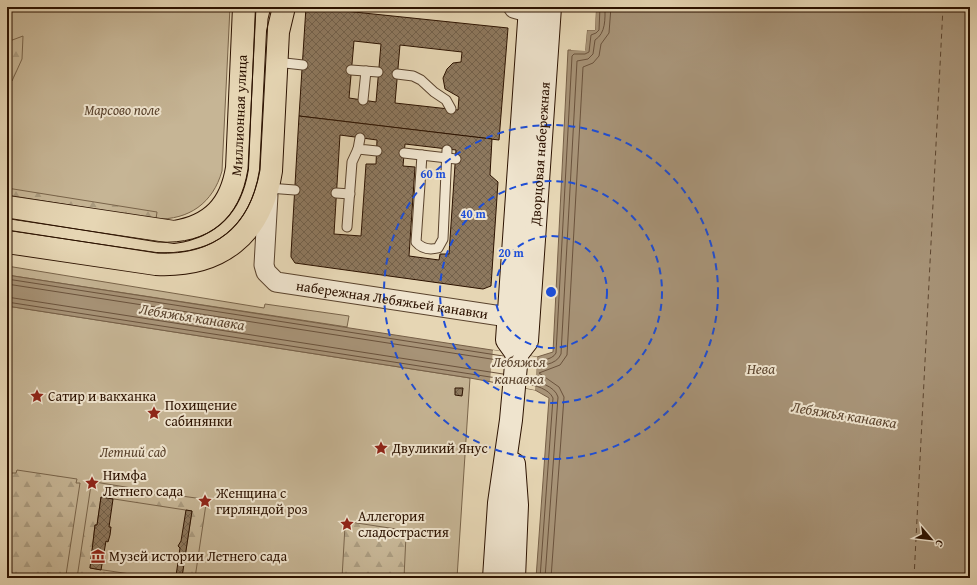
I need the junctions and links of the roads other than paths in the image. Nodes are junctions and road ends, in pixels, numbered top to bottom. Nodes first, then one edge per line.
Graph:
1 (244, 7) edge
2 (284, 7) edge
3 (550, 7) edge
4 (525, 8) edge
5 (276, 62) junction
6 (303, 65) dead end
7 (351, 70) dead end
8 (366, 71) junction
9 (378, 72) dead end
10 (397, 74) dead end
11 (363, 100) dead end
12 (451, 109) dead end
13 (360, 138) dead end
14 (358, 149) junction
15 (376, 151) dead end
16 (404, 153) dead end
17 (422, 155) junction
18 (268, 188) junction
19 (295, 190) dead end
20 (336, 193) dead end
21 (350, 194) junction
22 (7, 207) edge
23 (347, 227) dead end
24 (7, 242) edge
25 (508, 317) junction
26 (517, 354) junction
27 (511, 420) junction
28 (494, 578) edge
29 (514, 578) edge

1 - 22 main road, Миллионная улица
2 - 5 main road
3 - 26 main road, Дворцовая набережная
4 - 25 main road, Дворцовая набережная
5 - 6 lane
5 - 18 main road
7 - 8 lane
8 - 9 lane
8 - 11 lane
10 - 12 lane
13 - 14 lane
14 - 15 lane
14 - 21 lane
16 - 17 lane
17 - 17 lane
18 - 19 lane
18 - 24 main road
18 - 25 street, набережная Лебяжьей канавки
20 - 21 lane
21 - 23 lane
25 - 26 main road, Дворцовая набережная
26 - 27 main road
27 - 28 main road
27 - 29 main road

